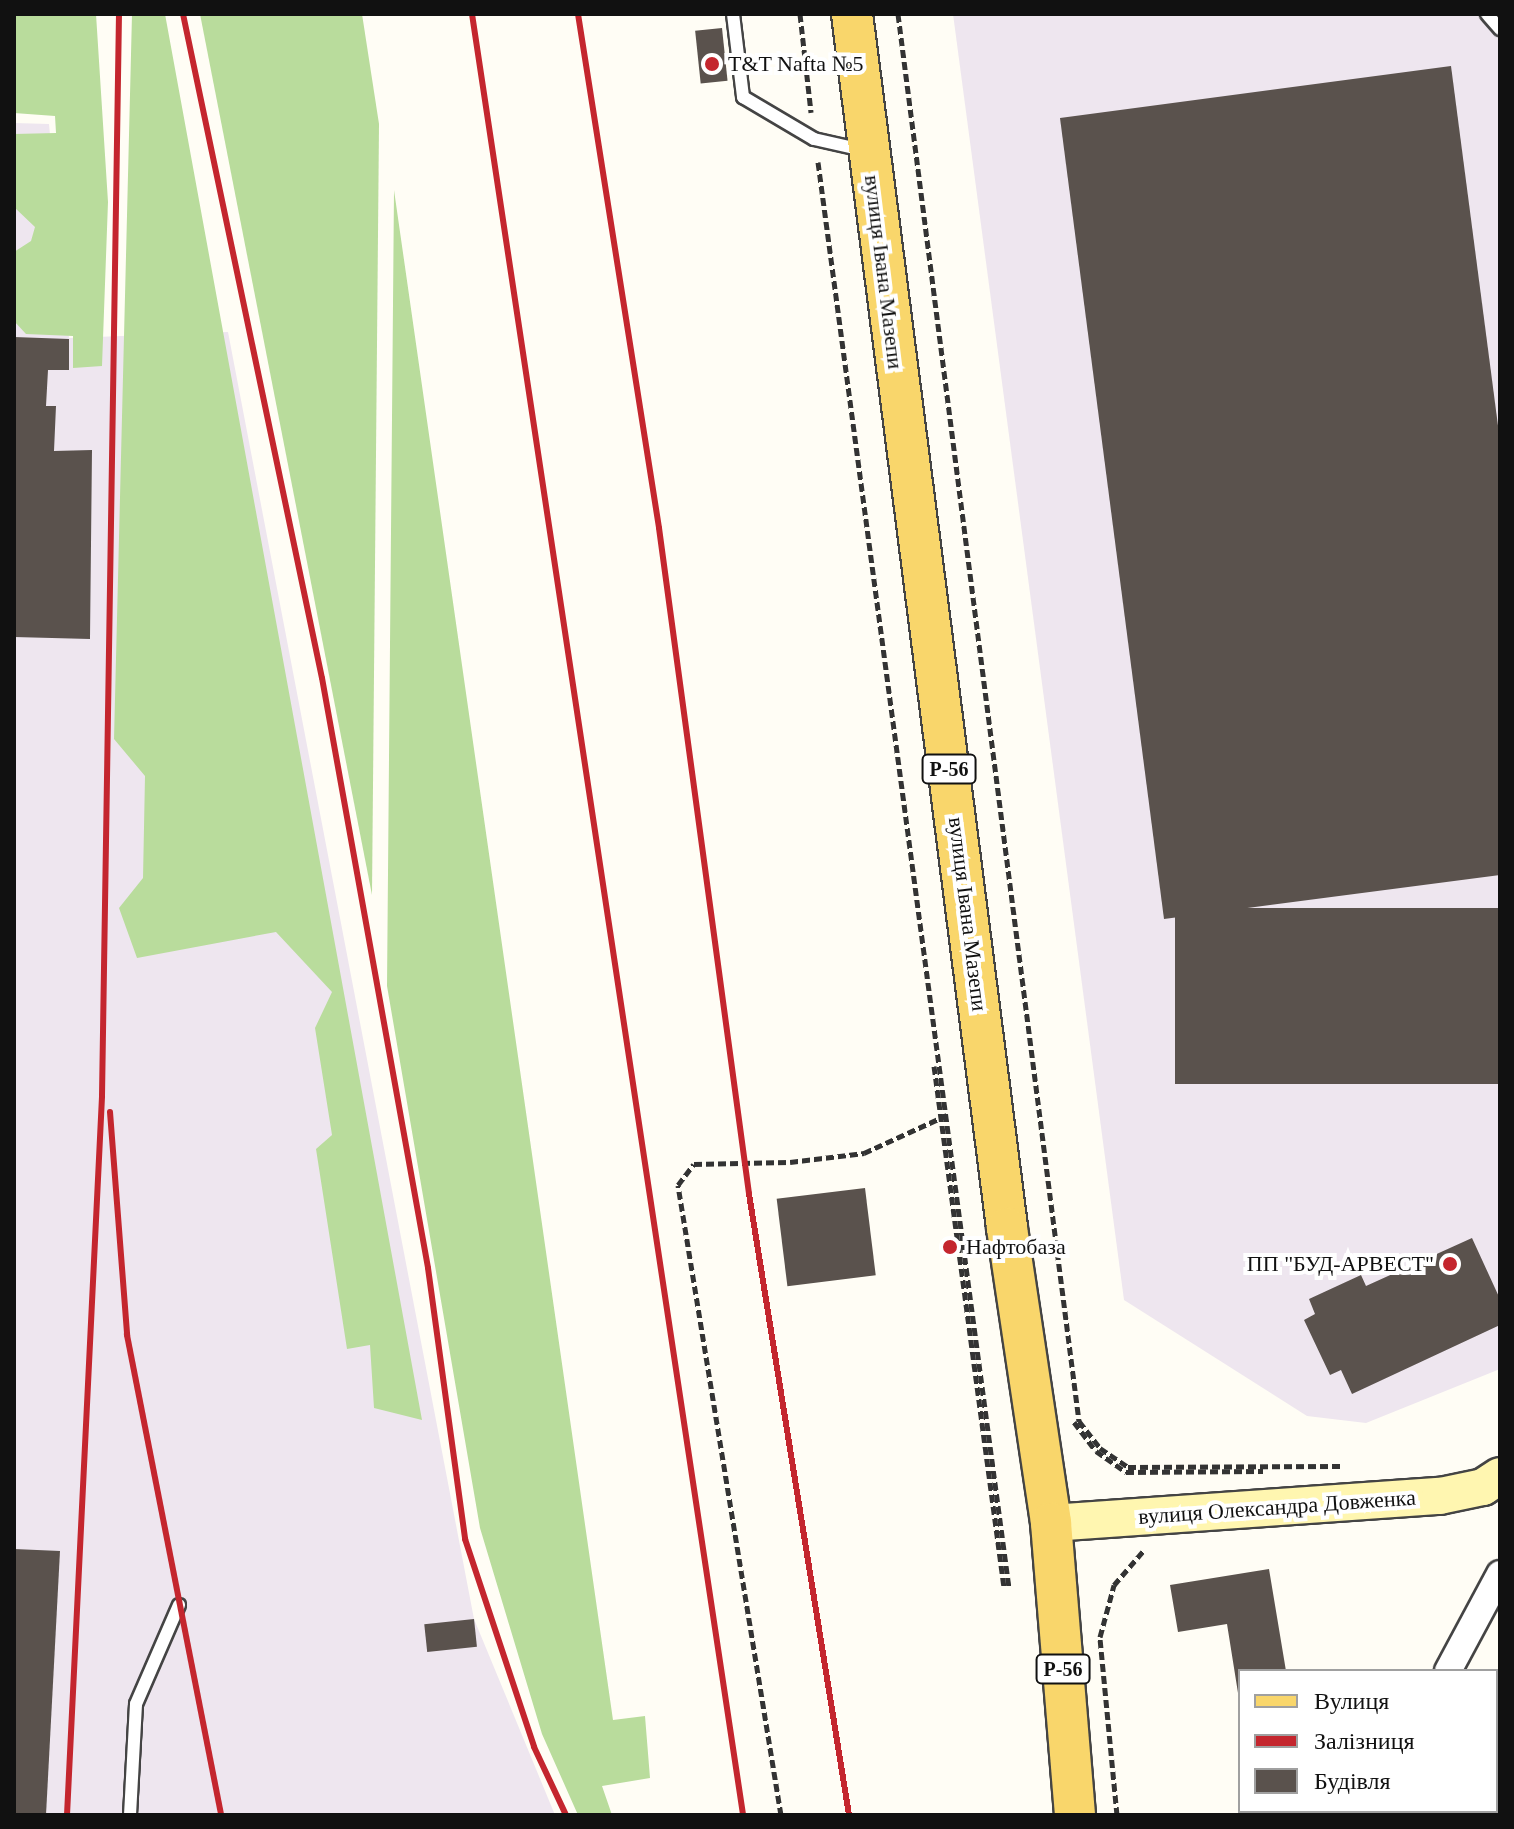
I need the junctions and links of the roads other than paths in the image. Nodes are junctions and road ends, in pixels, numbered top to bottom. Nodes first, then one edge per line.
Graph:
1 (733, 14) edge
2 (852, 14) edge
3 (1487, 14) edge
4 (1500, 29) edge
5 (868, 151) junction
6 (1500, 1476) edge
7 (1051, 1523) junction
8 (1500, 1574) edge
9 (179, 1605) dead end
10 (1449, 1669) edge
11 (130, 1815) edge
12 (1075, 1815) edge

1 - 5 lane
2 - 5 main road, вулиця Івана Мазепи / Р-56
3 - 4 lane
5 - 7 main road, вулиця Івана Мазепи / Р-56
6 - 7 main road, вулиця Олександра Довженка
7 - 12 main road, вулиця Івана Мазепи / Р-56
8 - 10 street
9 - 11 lane

